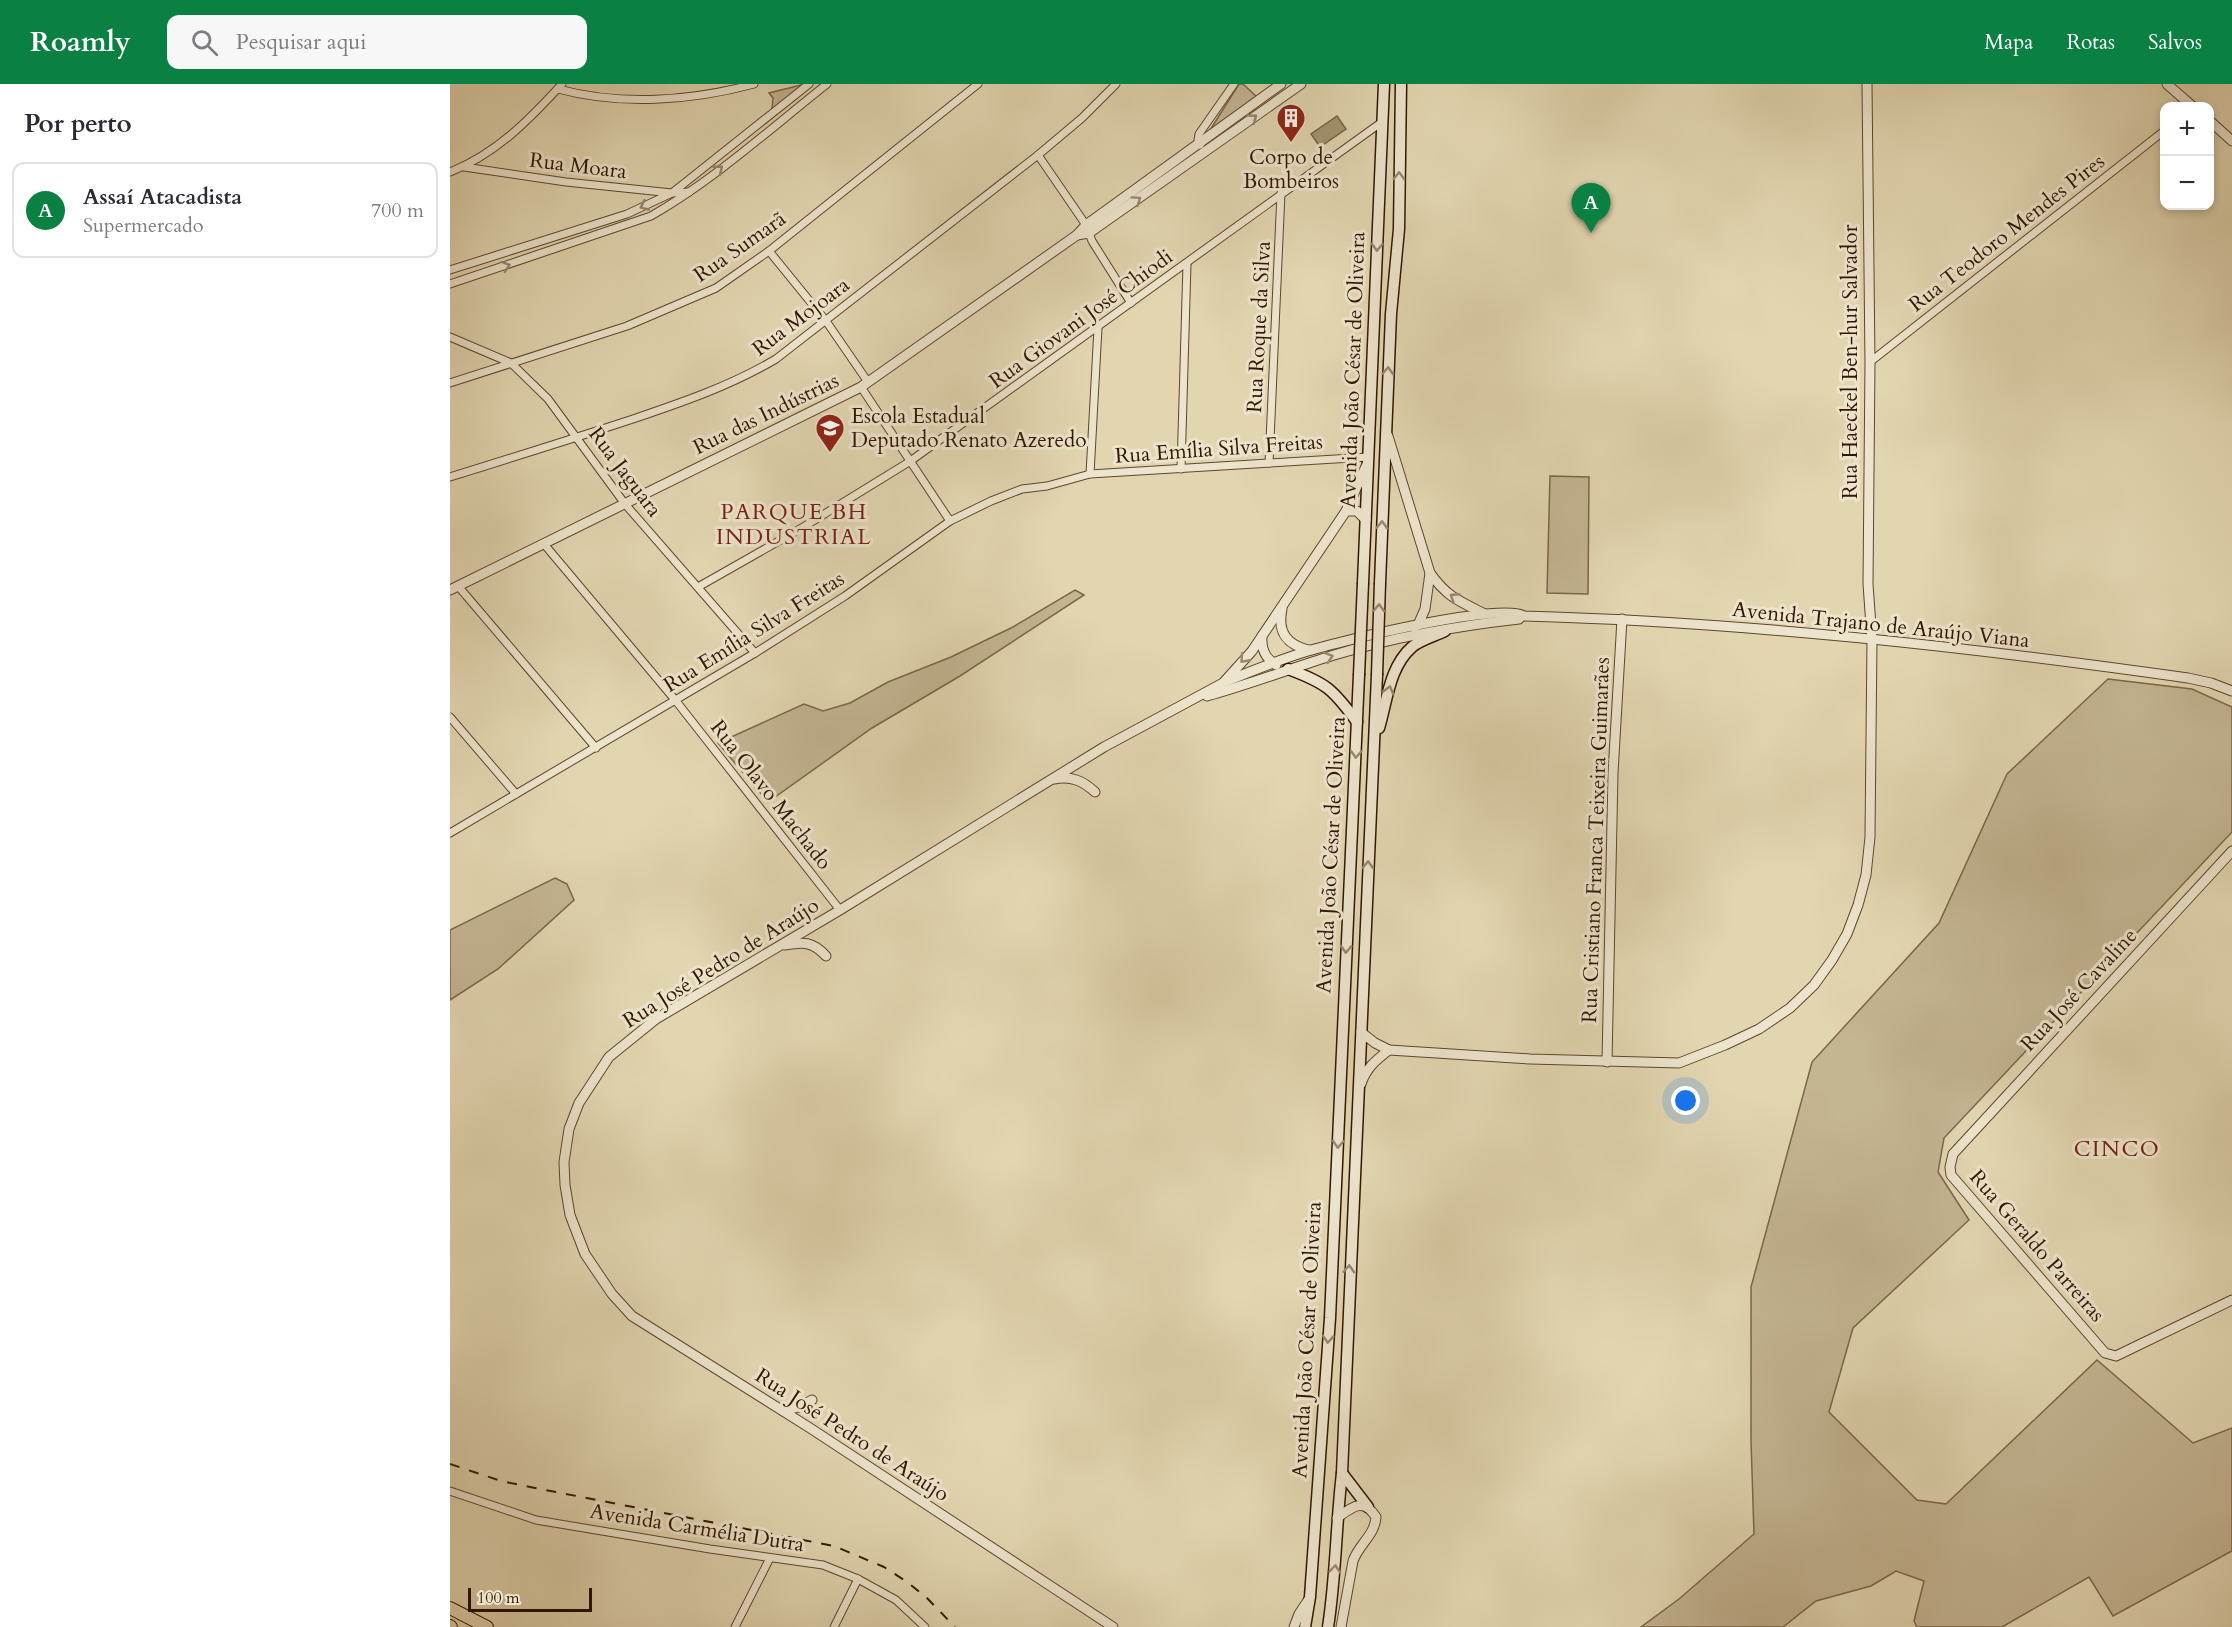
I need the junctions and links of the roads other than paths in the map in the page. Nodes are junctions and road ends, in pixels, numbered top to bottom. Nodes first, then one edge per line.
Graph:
1 (754, 84) edge
2 (809, 84) edge
3 (827, 84) edge
4 (978, 84) edge
5 (1116, 84) edge
6 (1234, 84) edge
7 (1281, 84) edge
8 (1301, 84) edge
9 (1384, 84) edge
10 (1401, 84) edge
11 (1867, 84) edge
12 (2167, 84) edge
13 (560, 87) edge
14 (2185, 102) edge
15 (1382, 122) junction
16 (2214, 125) edge
17 (2160, 134) edge
18 (2232, 141) edge
19 (1199, 143) junction
20 (1206, 152) junction
21 (1038, 155) junction
22 (464, 167) junction
23 (450, 172) edge
24 (689, 192) junction
25 (672, 193) junction
26 (1281, 193) junction
27 (1088, 229) junction
28 (769, 251) junction
29 (1186, 264) junction
30 (450, 270) edge
31 (450, 284) edge
32 (1131, 303) junction
33 (826, 321) junction
34 (1098, 328) junction
35 (450, 337) edge
36 (1870, 362) junction
37 (511, 363) junction
38 (450, 383) edge
39 (865, 385) junction
40 (1370, 425) junction
41 (1386, 430) junction
42 (578, 437) junction
43 (1368, 459) junction
44 (909, 462) junction
45 (1269, 463) junction
46 (1181, 469) junction
47 (1090, 474) junction
48 (450, 477) edge
49 (625, 504) junction
50 (1346, 511) junction
51 (1366, 520) junction
52 (950, 521) junction
53 (544, 544) junction
54 (1430, 573) junction
55 (698, 587) junction
56 (454, 588) edge
57 (1284, 604) junction
58 (1485, 614) junction
59 (1524, 616) junction
60 (1622, 619) junction
61 (1418, 625) junction
62 (1445, 631) junction
63 (1262, 634) junction
64 (1872, 640) junction
65 (1371, 645) junction
66 (1309, 650) junction
67 (755, 653) junction
68 (1272, 663) junction
69 (1288, 669) junction
70 (1222, 683) junction
71 (2232, 691) edge
72 (1211, 694) joint
73 (1192, 699) junction
74 (676, 701) junction
75 (450, 717) edge
76 (1357, 722) junction
77 (1373, 746) junction
78 (596, 748) junction
79 (1051, 779) junction
80 (1095, 792) dead end
81 (516, 794) junction
82 (450, 833) edge
83 (2232, 851) edge
84 (840, 910) junction
85 (779, 946) junction
86 (826, 956) dead end
87 (1361, 1032) junction
88 (1389, 1050) junction
89 (1607, 1062) junction
90 (1358, 1095) junction
91 (1953, 1154) joint
92 (2232, 1300) edge
93 (812, 1400) dead end
94 (783, 1411) junction
95 (1342, 1473) junction
96 (450, 1491) edge
97 (1368, 1507) junction
98 (1337, 1518) junction
99 (770, 1558) junction
100 (858, 1579) junction
101 (1310, 1597) junction
102 (450, 1608) edge
103 (487, 1627) edge
104 (735, 1627) edge
105 (834, 1627) edge
106 (925, 1627) edge
107 (1113, 1627) edge
108 (1294, 1627) edge
109 (1305, 1627) edge
110 (1328, 1627) edge
111 (1341, 1627) edge

1 - 13 street
2 - 25 street
24 -> 3 street
4 - 28 street, Rua Sumarã
5 - 21 street, Rua Mojoara
6 - 19 street
7 - 19 street, Rua das Indústrias
20 -> 8 street, Rua das Indústrias
9 - 15 main road, Avenida João César de Oliveira
41 -> 10 main road, Avenida João César de Oliveira
11 - 36 street, Rua Haeckel Ben-hur Salvador
12 - 14 street
13 - 22 street
15 - 26 street, Rua Giovani José Chiodi
15 -> 40 main road, Avenida João César de Oliveira
16 - 18 street
17 - 36 street, Rua Teodoro Mendes Pires
19 - 20 street
19 - 27 street, Rua das Indústrias
27 -> 20 street, Rua das Indústrias
21 - 27 street
21 - 33 street, Rua Mojoara
22 - 23 street
22 - 25 street, Rua Moara
24 - 25 street, Rua Moara
31 -> 24 street
25 -> 30 street
26 - 29 street, Rua Giovani José Chiodi
26 - 45 street, Rua Roque da Silva
27 - 32 street
27 - 39 street, Rua das Indústrias
28 - 33 street
28 - 37 street, Rua Sumarã
29 - 32 street, Rua Giovani José Chiodi
29 - 46 street
32 - 34 street, Rua Giovani José Chiodi
33 - 39 street
33 - 42 street, Rua Mojoara
34 - 44 street, Rua Giovani José Chiodi
34 - 47 street
35 - 37 street, Rua Jaguara
36 - 64 street, Rua Haeckel Ben-hur Salvador
37 - 38 street, Rua Sumarã
37 - 42 street, Rua Jaguara
39 - 44 street
39 - 49 street, Rua das Indústrias
40 - 41 main road
40 - 43 main road, Avenida João César de Oliveira
41 - 54 street, Avenida Trajano de Araújo Viana
77 -> 41 main road, Avenida João César de Oliveira, bridge
42 - 48 street, Rua Mojoara
42 - 49 street, Rua Jaguara
43 - 45 street, Rua Emília Silva Freitas
43 - 50 street, Rua José Pedro de Araújo
43 - 51 main road, Avenida João César de Oliveira
44 - 52 street
44 - 55 street, Rua Giovani José Chiodi
45 - 46 street, Rua Emília Silva Freitas
46 - 47 street, Rua Emília Silva Freitas
47 - 52 street, Rua Emília Silva Freitas
49 - 53 street, Rua das Indústrias
49 - 55 street, Rua Jaguara
50 - 51 street
50 - 57 street, Rua José Pedro de Araújo
51 - 76 main road, Avenida João César de Oliveira, bridge
52 - 67 street, Rua Emília Silva Freitas
53 - 56 street, Rua das Indústrias
53 - 74 street, Rua Olavo Machado
58 -> 54 street, Avenida Trajano de Araújo Viana
54 - 61 street
55 - 67 street, Rua Jaguara
56 - 78 street
57 - 63 street, Rua José Pedro de Araújo
57 - 66 street
58 - 59 street, Avenida Trajano de Araújo Viana
58 - 61 street, Avenida Trajano de Araújo Viana
59 - 60 street, Avenida Trajano de Araújo Viana
59 - 62 street, Avenida Trajano de Araújo Viana
60 - 64 street, Avenida Trajano de Araújo Viana
60 - 89 street, Rua Cristiano Franca Teixeira Guimarães
61 - 65 street
61 - 66 street, Avenida Trajano de Araújo Viana
62 - 65 street, Avenida Trajano de Araújo Viana
77 -> 62 main road
63 - 68 street
63 -> 70 street, Rua José Pedro de Araújo
64 - 71 street, Avenida Trajano de Araújo Viana
64 - 89 street
69 -> 65 street, Avenida Trajano de Araújo Viana
66 - 68 street, Avenida Trajano de Araújo Viana
67 - 74 street, Rua Emília Silva Freitas
68 - 69 street
68 - 70 street, Avenida Trajano de Araújo Viana
69 - 72 street, Avenida Trajano de Araújo Viana
69 - 76 main road
70 - 73 street, Rua José Pedro de Araújo
72 - 73 street, Rua José Pedro de Araújo
73 - 79 street, Rua José Pedro de Araújo
74 - 78 street, Rua Emília Silva Freitas
74 - 84 street, Rua Olavo Machado
75 - 81 street
76 -> 101 main road, Avenida João César de Oliveira
87 -> 77 main road, Avenida João César de Oliveira
78 - 81 street, Rua Emília Silva Freitas
79 - 80 street
79 - 84 street, Rua José Pedro de Araújo
81 - 82 street, Rua Emília Silva Freitas
83 - 91 street, Rua José Cavaline
84 - 85 street, Rua José Pedro de Araújo
85 - 86 street
85 - 94 street, Rua José Pedro de Araújo
87 - 88 street
87 - 90 main road, Avenida João César de Oliveira
88 - 89 street
88 - 90 street
95 -> 90 main road, Avenida João César de Oliveira
91 - 92 street, Rua Geraldo Parreiras
93 - 94 street
94 - 107 street, Rua José Pedro de Araújo
95 - 97 main road
95 - 98 main road, Avenida João César de Oliveira
96 - 99 street, Avenida Carmélia Dutra
97 - 98 street
97 - 111 street
110 -> 98 main road, Avenida João César de Oliveira
99 - 100 street, Avenida Carmélia Dutra
99 - 104 street
100 - 105 street
100 - 106 street, Avenida Carmélia Dutra
101 - 108 street
101 - 109 main road, Avenida João César de Oliveira
102 - 103 highway

